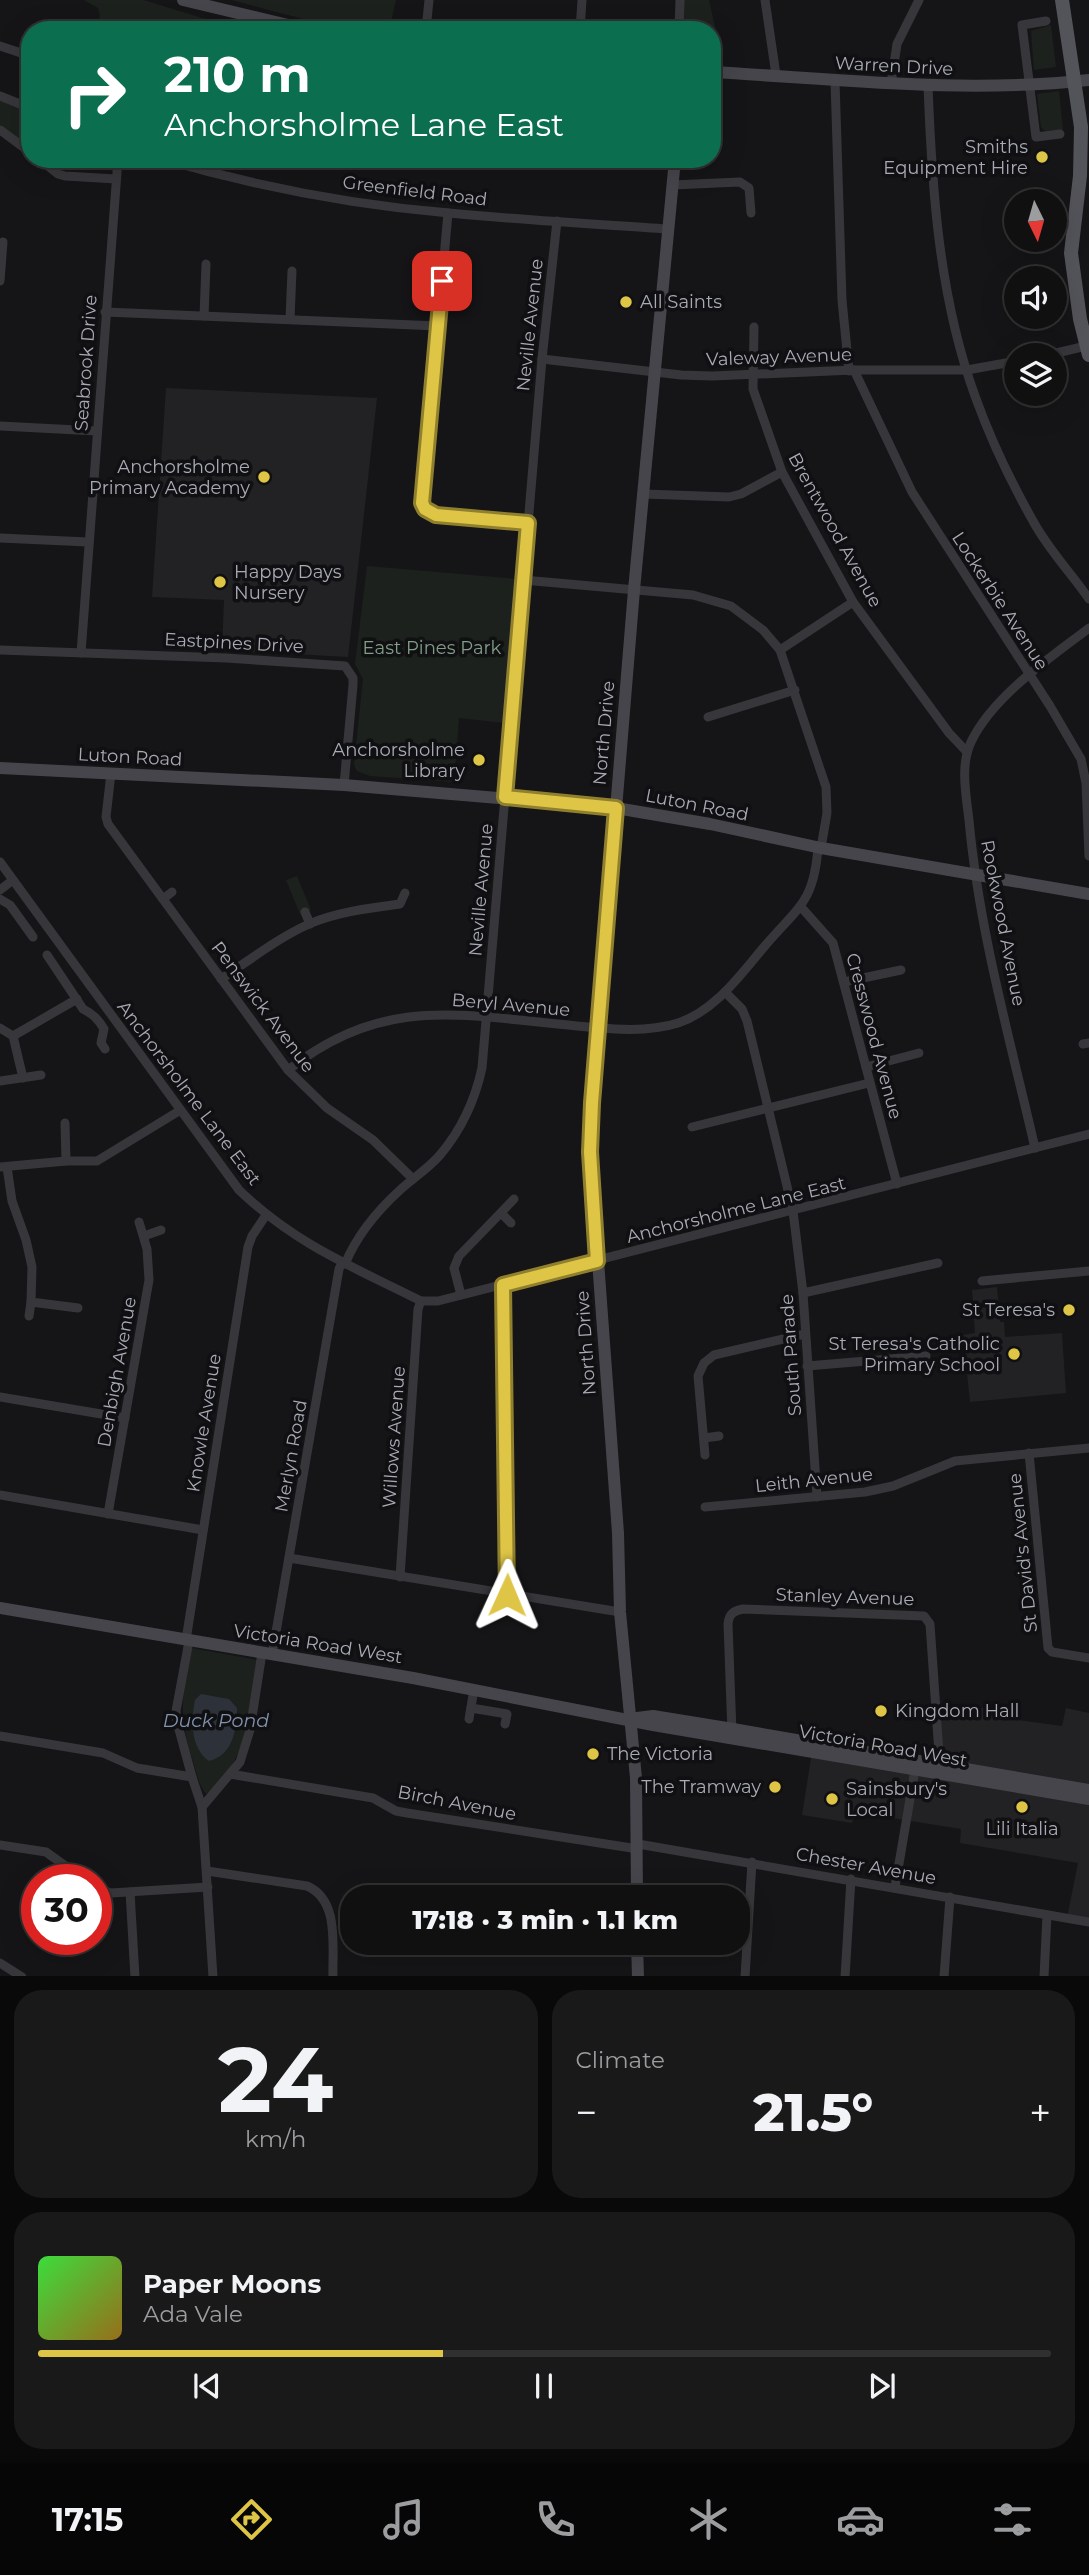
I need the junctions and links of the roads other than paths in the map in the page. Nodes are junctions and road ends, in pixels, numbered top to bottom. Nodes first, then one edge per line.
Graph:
1 (183, 0) edge
2 (429, 0) edge
3 (582, 0) edge
4 (680, 0) edge
5 (765, 0) edge
6 (919, 0) edge
7 (1062, 0) edge
8 (271, 21) edge
9 (427, 21) edge
10 (581, 21) edge
11 (679, 21) edge
12 (1045, 21) dead end
13 (0, 46) edge
14 (21, 53) edge
15 (721, 72) edge
16 (776, 75) junction
17 (835, 81) junction
18 (1082, 81) edge
19 (891, 84) junction
20 (1028, 85) junction
21 (928, 86) junction
22 (0, 96) edge
23 (21, 104) edge
24 (0, 130) edge
25 (1060, 134) dead end
26 (21, 146) edge
27 (50, 168) edge
28 (117, 168) edge
29 (198, 168) edge
30 (674, 168) edge
31 (116, 179) junction
32 (672, 185) junction
33 (448, 213) junction
34 (751, 213) dead end
35 (557, 221) junction
36 (667, 229) junction
37 (3, 242) dead end
38 (206, 264) dead end
39 (292, 271) dead end
40 (0, 281) edge
41 (105, 312) junction
42 (204, 316) junction
43 (290, 319) junction
44 (438, 326) junction
45 (754, 327) dead end
46 (1088, 350) edge
47 (1067, 353) edge
48 (542, 359) junction
49 (1004, 363) edge
50 (967, 370) junction
51 (653, 371) junction
52 (852, 371) junction
53 (754, 376) junction
54 (0, 426) edge
55 (97, 431) junction
56 (782, 472) junction
57 (644, 494) junction
58 (528, 523) junction
59 (0, 538) edge
60 (88, 542) junction
61 (523, 580) junction
62 (634, 590) junction
63 (1089, 599) edge
64 (853, 602) junction
65 (1089, 628) edge
66 (0, 650) edge
67 (780, 650) junction
68 (80, 653) junction
69 (1030, 674) junction
70 (795, 690) junction
71 (708, 717) dead end
72 (967, 752) junction
73 (0, 768) edge
74 (111, 773) junction
75 (344, 785) junction
76 (505, 797) junction
77 (616, 808) junction
78 (819, 848) junction
79 (1089, 856) edge
80 (0, 862) edge
81 (974, 875) junction
82 (13, 880) junction
83 (0, 890) edge
84 (173, 892) dead end
85 (405, 893) dead end
86 (1089, 894) edge
87 (0, 899) edge
88 (163, 899) junction
89 (400, 904) junction
90 (801, 906) junction
91 (305, 912) dead end
92 (409, 913) dead end
93 (310, 924) junction
94 (33, 937) dead end
95 (47, 955) dead end
96 (901, 970) dead end
97 (221, 979) junction
98 (844, 982) junction
99 (725, 992) junction
100 (77, 999) junction
101 (486, 1018) junction
102 (0, 1028) edge
103 (598, 1028) junction
104 (13, 1036) junction
105 (105, 1049) dead end
106 (919, 1053) dead end
107 (866, 1067) junction
108 (288, 1070) junction
109 (41, 1075) dead end
110 (23, 1078) junction
111 (0, 1082) edge
112 (869, 1083) junction
113 (768, 1109) junction
114 (179, 1111) junction
115 (65, 1123) dead end
116 (692, 1127) dead end
117 (1089, 1134) edge
118 (1035, 1148) junction
119 (66, 1161) junction
120 (4, 1167) edge
121 (413, 1179) junction
122 (897, 1184) junction
123 (514, 1199) dead end
124 (793, 1211) junction
125 (501, 1213) junction
126 (266, 1215) junction
127 (139, 1222) dead end
128 (511, 1223) dead end
129 (161, 1230) dead end
130 (144, 1236) junction
131 (597, 1261) junction
132 (344, 1263) junction
133 (938, 1263) dead end
134 (1089, 1271) edge
135 (982, 1281) dead end
136 (503, 1285) junction
137 (803, 1293) junction
138 (461, 1295) junction
139 (421, 1301) junction
140 (30, 1302) junction
141 (78, 1308) dead end
142 (29, 1316) dead end
143 (805, 1334) junction
144 (926, 1356) dead end
145 (807, 1366) junction
146 (0, 1397) edge
147 (125, 1418) junction
148 (719, 1436) dead end
149 (704, 1438) junction
150 (1089, 1448) edge
151 (1028, 1453) junction
152 (705, 1455) dead end
153 (0, 1495) edge
154 (817, 1497) junction
155 (705, 1507) dead end
156 (108, 1514) junction
157 (203, 1530) junction
158 (289, 1558) junction
159 (400, 1577) junction
160 (507, 1595) junction
161 (0, 1608) edge
162 (620, 1612) junction
163 (187, 1640) junction
164 (267, 1654) junction
165 (1089, 1658) edge
166 (474, 1689) junction
167 (471, 1708) junction
168 (469, 1719) dead end
169 (630, 1719) junction
170 (505, 1724) dead end
171 (732, 1733) junction
172 (0, 1736) edge
173 (916, 1764) junction
174 (940, 1768) junction
175 (230, 1774) junction
176 (192, 1777) junction
177 (1089, 1790) edge
178 (1089, 1799) edge
179 (202, 1807) junction
180 (0, 1845) edge
181 (638, 1847) junction
182 (752, 1862) junction
183 (63, 1864) edge
184 (207, 1871) junction
185 (851, 1879) junction
186 (638, 1885) edge
187 (208, 1887) junction
188 (895, 1887) junction
189 (130, 1892) junction
190 (112, 1893) edge
191 (950, 1897) junction
192 (1047, 1914) junction
193 (1089, 1922) edge
194 (637, 1955) edge
195 (0, 1963) edge
196 (22, 1976) edge
197 (135, 1976) edge
198 (213, 1976) edge
199 (333, 1976) edge
200 (638, 1976) edge
201 (745, 1976) edge
202 (845, 1976) edge
203 (944, 1976) edge
204 (1044, 1976) edge

1 - 8 street
2 - 9 street
3 - 10 street
4 - 11 street
5 - 16 street
6 - 19 street
7 - 18 main road
12 - 20 street
13 - 14 street
15 - 16 street, Warren Drive
16 - 17 street, Warren Drive
17 - 19 street, Warren Drive
17 - 52 street, Lockerbie Avenue
18 - 20 street, Warren Drive
18 - 46 main road
19 - 21 street, Warren Drive
20 - 21 street, Warren Drive
20 - 25 street
21 - 50 street
22 - 23 street
24 - 26 street
27 - 31 street
28 - 31 street, Seabrook Drive
29 - 33 street, Greenfield Road
30 - 32 street, North Drive
31 - 41 street, Seabrook Drive
32 - 34 street
32 - 36 street, North Drive
33 - 35 street, Greenfield Road
33 - 44 street
35 - 36 street, Greenfield Road
35 - 48 street, Neville Avenue
36 - 51 street, North Drive
37 - 40 street
38 - 42 street
39 - 43 street
41 - 42 street
41 - 55 street, Seabrook Drive
42 - 43 street
43 - 44 street
44 - 58 street
45 - 53 street, Brentwood Avenue
46 - 47 street
48 - 51 street, Valeway Avenue
48 - 58 street, Neville Avenue
49 - 50 street, Valeway Avenue
50 - 52 street, Valeway Avenue
50 - 63 street
51 - 53 street, Valeway Avenue
51 - 57 street, North Drive
52 - 53 street, Valeway Avenue
52 - 69 street, Lockerbie Avenue
53 - 56 street, Brentwood Avenue
54 - 55 street
55 - 60 street, Seabrook Drive
56 - 57 street
56 - 64 street, Brentwood Avenue
57 - 62 street, North Drive
58 - 61 street, Neville Avenue
59 - 60 street
60 - 68 street, Seabrook Drive
61 - 62 street
61 - 76 street, Neville Avenue
62 - 67 street
62 - 77 street, North Drive
64 - 67 street
64 - 72 street, Brentwood Avenue
65 - 69 street, Rookwood Avenue
66 - 68 street, Eastpines Drive
67 - 70 street, Beryl Avenue
68 - 75 street, Eastpines Drive
69 - 72 street, Rookwood Avenue
69 - 79 street, Lockerbie Avenue
70 - 71 street
70 - 78 street, Beryl Avenue
72 - 81 street, Rookwood Avenue
73 - 74 street, Luton Road
74 - 75 street, Luton Road
74 - 88 street, Penswick Avenue
75 - 76 street, Luton Road
76 - 77 street, Luton Road
76 - 101 street, Neville Avenue
77 - 78 street, Luton Road
77 - 103 street, North Drive
78 - 81 street, Luton Road
78 - 90 street, Beryl Avenue
80 - 82 street, Anchorsholme Lane East
81 - 86 street, Luton Road
81 - 118 street, Rookwood Avenue
82 - 83 street
82 - 114 street, Anchorsholme Lane East
84 - 88 street
85 - 89 street
87 - 94 street
88 - 97 street, Penswick Avenue
89 - 92 street
89 - 93 street
90 - 98 street, Cresswood Avenue
90 - 99 street, Beryl Avenue
91 - 93 street
93 - 97 street
95 - 100 street
96 - 98 street
97 - 108 street, Penswick Avenue
98 - 107 street, Cresswood Avenue
99 - 103 street, Beryl Avenue
99 - 113 street, South Parade
100 - 104 street
100 - 105 street
101 - 103 street, Beryl Avenue
101 - 108 street, Beryl Avenue
101 - 121 street, Neville Avenue
102 - 104 street
103 - 131 street, North Drive
104 - 110 street
106 - 107 street
107 - 112 street, Cresswood Avenue
108 - 121 street, Penswick Avenue
109 - 110 street
110 - 111 street
112 - 113 street
112 - 122 street, Cresswood Avenue
113 - 116 street
113 - 124 street, South Parade
114 - 119 street
114 - 126 street, Anchorsholme Lane East
115 - 119 street
117 - 118 street, Anchorsholme Lane East
118 - 122 street, Anchorsholme Lane East
119 - 120 street
120 - 140 street
121 - 132 street, Neville Avenue
122 - 124 street, Anchorsholme Lane East
123 - 125 street
124 - 131 street, Anchorsholme Lane East
124 - 137 street, South Parade
125 - 128 street
125 - 138 street
126 - 132 street, Anchorsholme Lane East
126 - 157 street, Knowle Avenue
127 - 130 street, Denbigh Avenue
129 - 130 street
130 - 147 street, Denbigh Avenue
131 - 136 street, Anchorsholme Lane East
131 - 162 street, North Drive
132 - 139 street, Anchorsholme Lane East
132 - 158 street, Merlyn Road
133 - 137 street
134 - 135 street
136 - 138 street, Anchorsholme Lane East
136 - 160 street
137 - 143 street, South Parade
138 - 139 street, Anchorsholme Lane East
139 - 159 street, Willows Avenue
140 - 141 street
140 - 142 street
143 - 145 street, South Parade
143 - 149 street
144 - 145 street
145 - 154 street, South Parade
146 - 147 street
147 - 156 street, Denbigh Avenue
148 - 149 street
149 - 152 street
150 - 151 street, Leith Avenue
151 - 154 street, Leith Avenue
151 - 165 street, St David's Avenue
153 - 156 street
154 - 155 street, Leith Avenue
156 - 157 street
157 - 163 street, Knowle Avenue
158 - 159 street
158 - 164 street, Merlyn Road
159 - 160 street
160 - 162 street
161 - 163 street, Victoria Road West
162 - 169 street, North Drive
163 - 164 street, Victoria Road West
163 - 176 street, Knowle Avenue
164 - 166 street, Victoria Road West
164 - 175 street, Merlyn Road
166 - 167 street
166 - 169 street, Victoria Road West
167 - 168 street
167 - 170 street
169 - 171 street, Victoria Road West
169 - 181 street, North Drive
171 - 173 street, Victoria Road West
171 - 174 street, Stanley Avenue
172 - 176 street
173 - 174 street, Victoria Road West
173 - 188 street
174 - 177 street, Victoria Road West
174 - 178 street, Victoria Road West
175 - 179 street, Merlyn Road
175 - 181 street, Birch Avenue
176 - 179 street, Knowle Avenue
179 - 184 street, Knowle Avenue
180 - 183 street
181 - 182 street, Chester Avenue
181 - 186 street, North Drive
182 - 185 street, Chester Avenue
182 - 201 street
184 - 187 street, Knowle Avenue
184 - 199 street
185 - 188 street, Chester Avenue
185 - 202 street
187 - 189 street
187 - 198 street, Knowle Avenue
188 - 191 street, Chester Avenue
189 - 190 street
189 - 197 street
191 - 192 street, Chester Avenue
191 - 203 street
192 - 193 street, Chester Avenue
192 - 204 street
194 - 200 street
195 - 196 street

